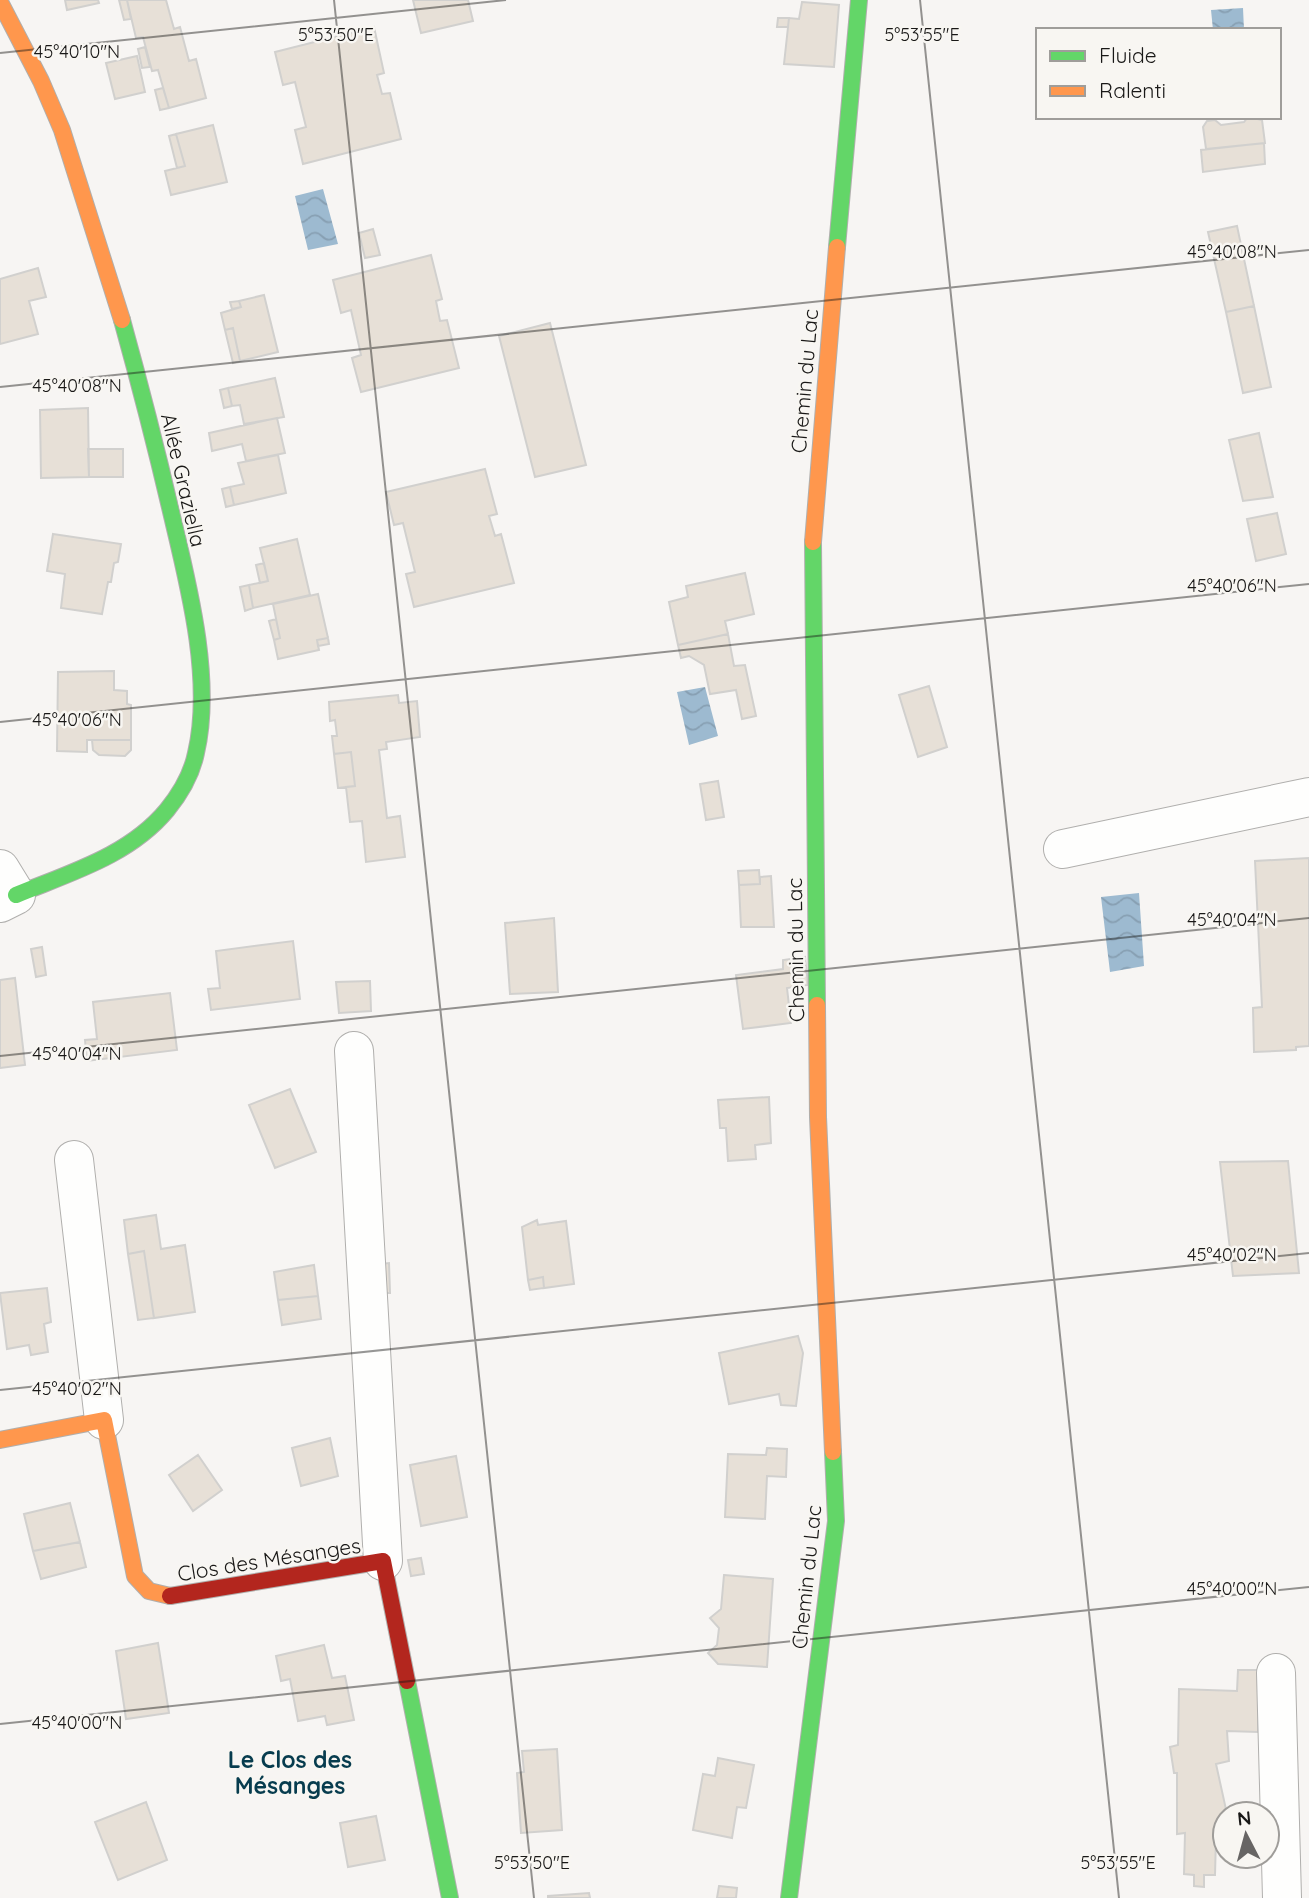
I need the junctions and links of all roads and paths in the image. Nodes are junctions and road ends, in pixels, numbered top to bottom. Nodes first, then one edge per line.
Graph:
1 (859, 0) edge
2 (0, 2) edge
3 (1309, 797) edge
4 (1063, 849) dead end
5 (5, 889) edge
6 (354, 1051) dead end
7 (74, 1160) dead end
8 (104, 1420) junction
9 (0, 1440) edge
10 (383, 1561) junction
11 (1276, 1673) dead end
12 (450, 1898) edge
13 (789, 1898) edge
14 (1282, 1898) edge

1 - 13 street, Chemin du Lac
2 - 5 street, Allée Graziella
3 - 4 street
6 - 10 street
7 - 8 street
8 - 9 street
8 - 10 street, Clos des Mésanges
10 - 12 street, Clos des Mésanges
11 - 14 street

